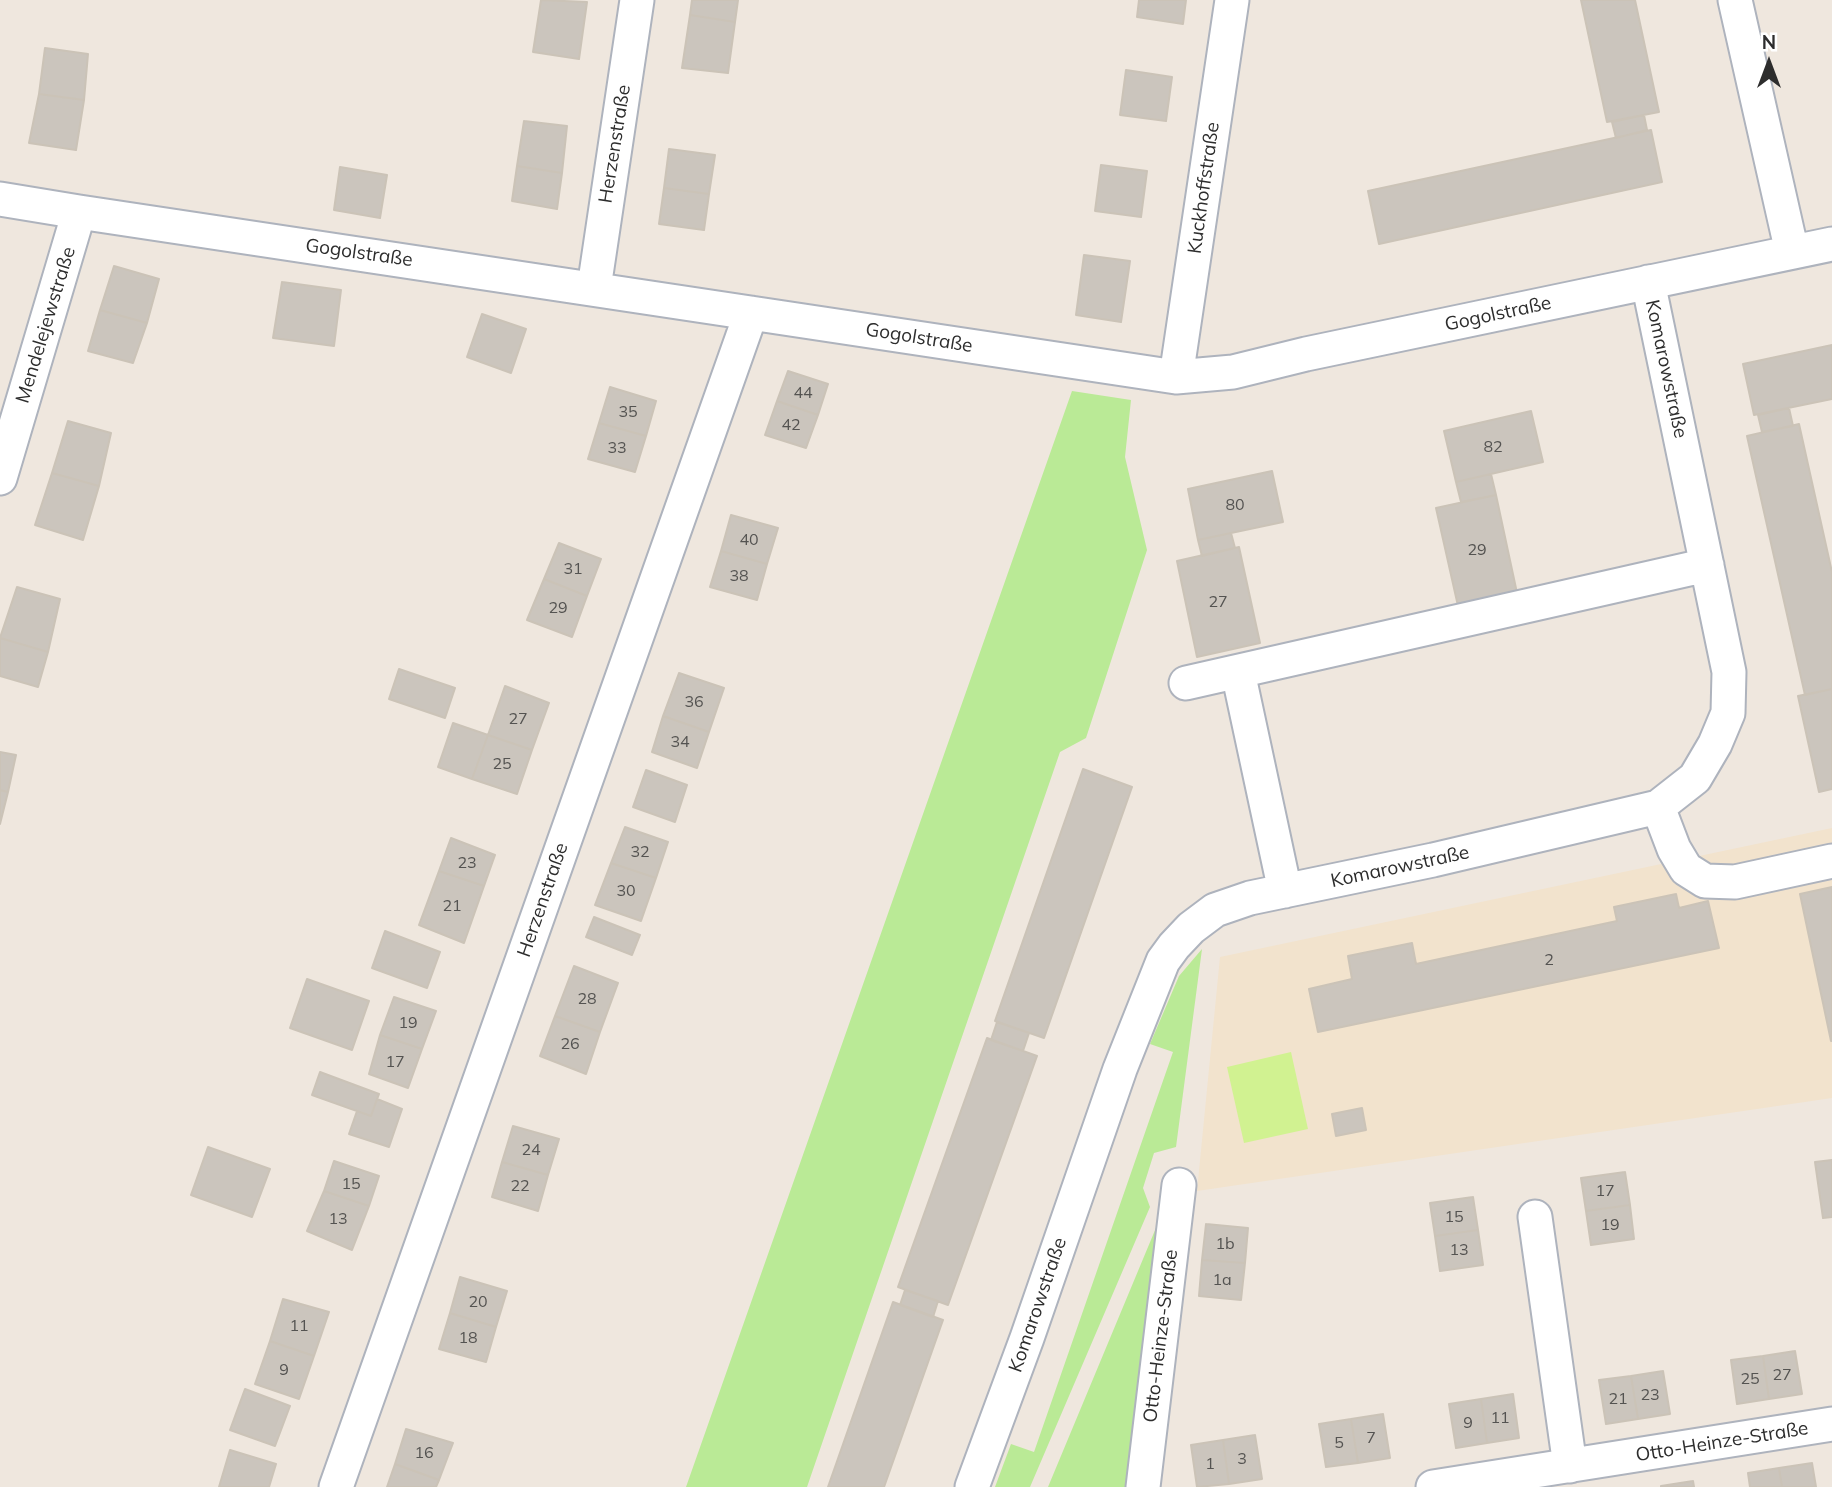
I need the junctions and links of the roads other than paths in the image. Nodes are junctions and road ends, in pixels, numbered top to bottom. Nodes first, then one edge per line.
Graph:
1 (637, 0) edge
2 (1232, 0) edge
3 (1735, 0) edge
4 (0, 199) edge
5 (79, 212) junction
6 (1832, 244) edge
7 (1792, 252) junction
8 (1648, 282) junction
9 (594, 288) junction
10 (751, 313) junction
11 (1175, 377) junction
12 (0, 478) edge
13 (1707, 565) junction
14 (1238, 672) junction
15 (1186, 683) dead end
16 (1658, 807) junction
17 (1832, 861) edge
18 (1285, 891) junction
19 (1179, 1185) dead end
20 (1535, 1217) dead end
21 (1832, 1424) edge
22 (1570, 1465) junction
23 (336, 1487) edge
24 (972, 1487) edge
25 (1143, 1487) edge
26 (1433, 1487) edge

1 - 9 street, Herzenstraße
2 - 11 street, Kuckhoffstraße
3 - 7 street
4 - 5 street, Gogolstraße
5 - 9 street, Gogolstraße
5 - 12 street, Mendelejewstraße
6 - 7 street, Gogolstraße
7 - 8 street, Gogolstraße
8 - 11 street, Gogolstraße
8 - 13 street, Komarowstraße
9 - 10 street, Gogolstraße
10 - 11 street, Gogolstraße
10 - 23 street, Herzenstraße
13 - 14 street
13 - 16 street, Komarowstraße
14 - 15 street
14 - 18 street
16 - 17 street
16 - 18 street, Komarowstraße
18 - 24 street, Komarowstraße
19 - 25 street, Otto-Heinze-Straße
20 - 22 street
21 - 22 street, Otto-Heinze-Straße
22 - 26 street, Otto-Heinze-Straße

